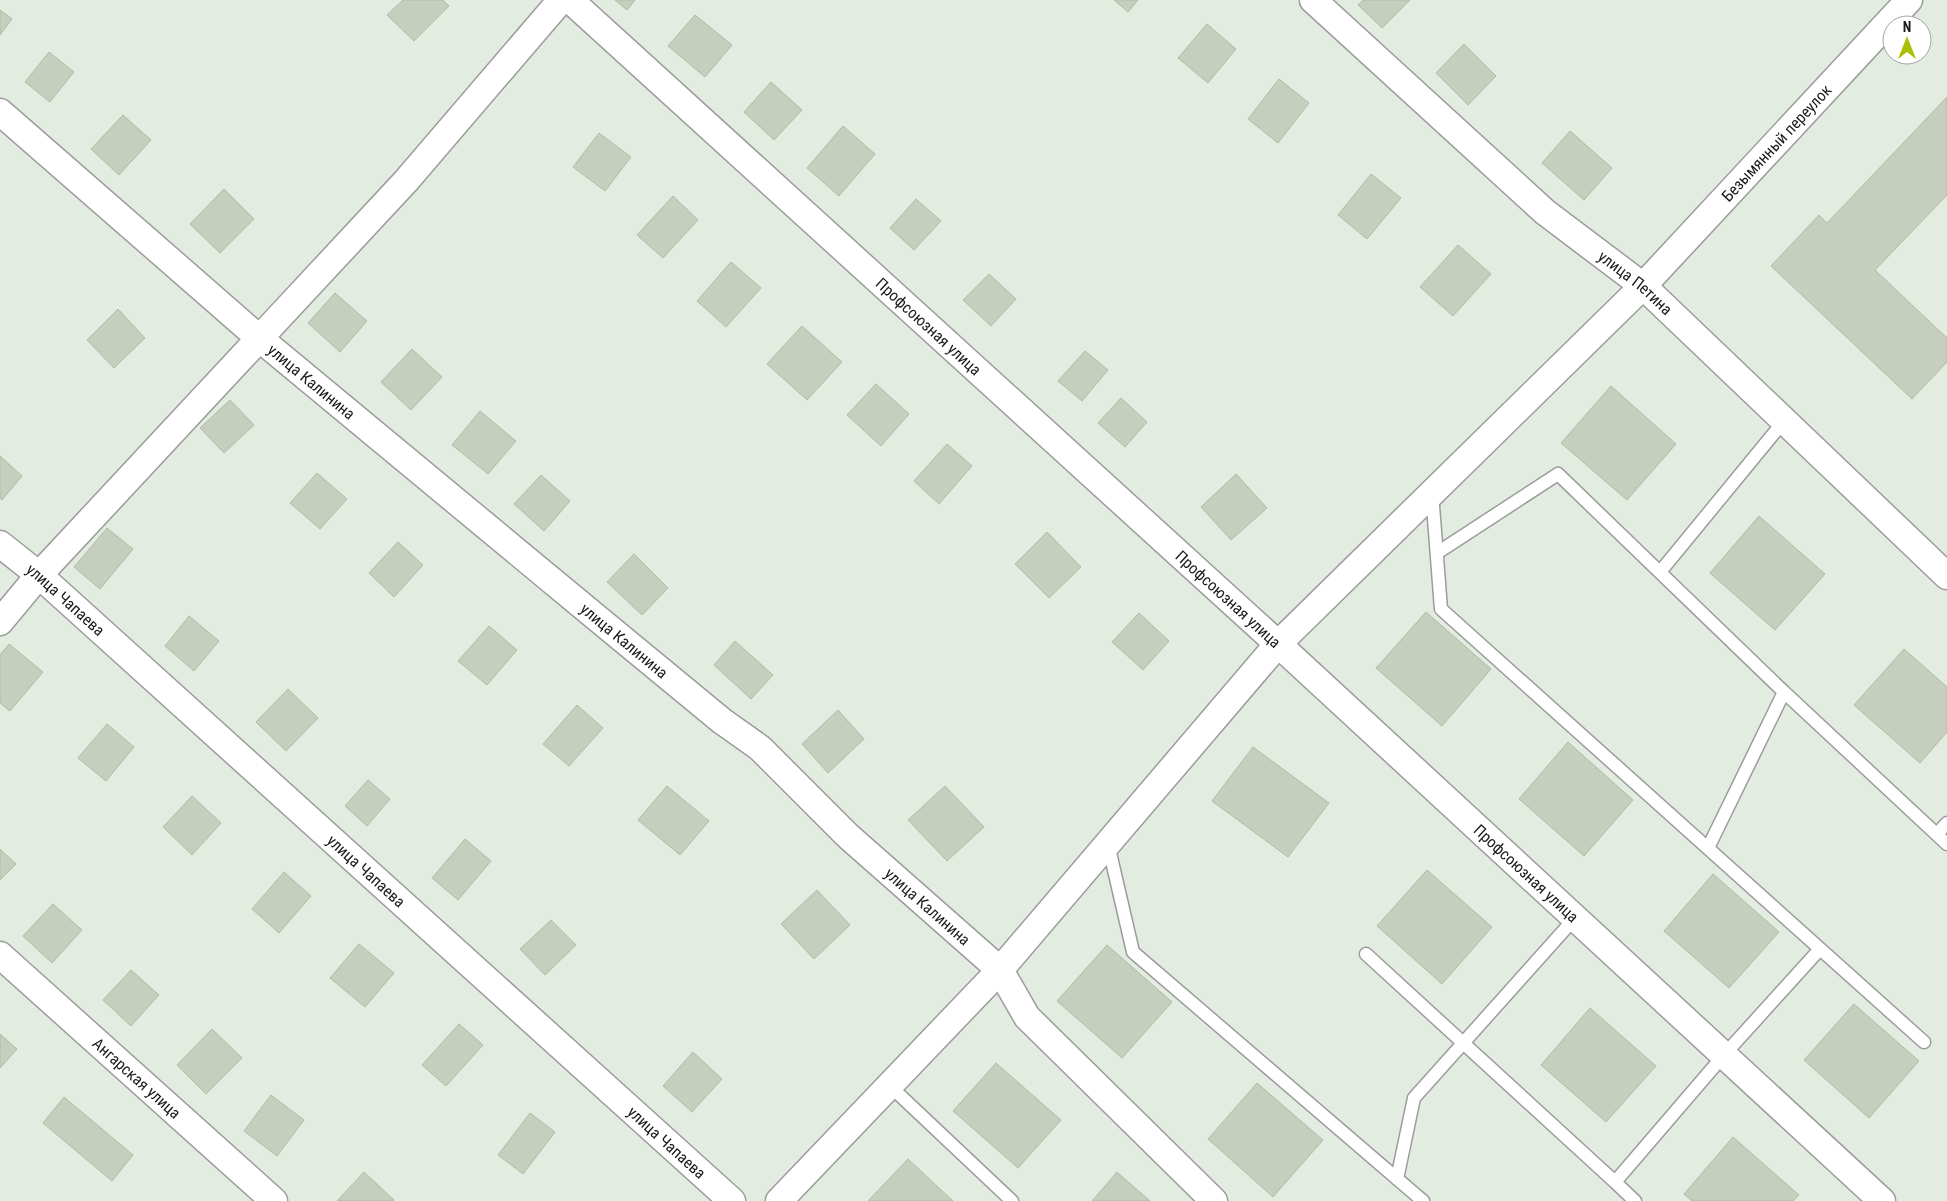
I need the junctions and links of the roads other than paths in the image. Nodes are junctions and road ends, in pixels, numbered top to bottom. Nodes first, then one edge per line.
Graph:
1 (561, 0) edge
2 (570, 0) edge
3 (1313, 0) edge
4 (1909, 0) edge
5 (0, 112) edge
6 (1643, 286) junction
7 (259, 338) junction
8 (1784, 421) junction
9 (1432, 493) junction
10 (0, 544) edge
11 (1437, 553) junction
12 (1660, 572) junction
13 (39, 574) junction
14 (1947, 576) edge
15 (0, 622) edge
16 (1278, 644) junction
17 (1784, 692) junction
18 (1947, 824) edge
19 (1937, 834) junction
20 (1108, 843) junction
21 (1947, 844) edge
22 (1708, 848) junction
23 (1574, 918) junction
24 (1820, 949) junction
25 (1366, 954) dead end
26 (0, 955) edge
27 (1000, 970) junction
28 (1924, 1042) dead end
29 (1462, 1044) junction
30 (1724, 1055) junction
31 (889, 1085) junction
32 (1397, 1179) junction
33 (1615, 1182) junction
34 (274, 1201) edge
35 (732, 1201) edge
36 (779, 1201) edge
37 (1012, 1201) edge
38 (1214, 1201) edge
39 (1423, 1201) edge
40 (1635, 1201) edge
41 (1882, 1201) edge

1 - 7 street
2 - 16 street, Профсоюзная улица
3 - 6 street, улица Петина
4 - 6 street, Безымянный переулок
5 - 7 street, улица Калинина
6 - 8 street, улица Петина
6 - 9 street, Безымянный переулок
7 - 13 street
7 - 27 street, улица Калинина
8 - 12 lane
8 - 14 street, улица Петина
9 - 11 lane
9 - 16 street, Безымянный переулок
10 - 13 street, улица Чапаева
11 - 12 lane
11 - 22 lane
12 - 17 lane
13 - 15 street
13 - 35 street, улица Чапаева
16 - 20 street, Безымянный переулок
16 - 23 street, Профсоюзная улица
17 - 19 lane
17 - 22 lane
18 - 19 lane
19 - 21 lane
20 - 27 street, Безымянный переулок
20 - 32 lane
22 - 24 lane
23 - 29 lane
23 - 30 street, Профсоюзная улица
24 - 28 lane
24 - 30 lane
25 - 29 lane
26 - 34 street, Ангарская улица
27 - 31 street, Безымянный переулок
27 - 38 street, улица Калинина
29 - 32 lane
29 - 33 lane
30 - 33 lane
30 - 41 street, Профсоюзная улица
31 - 36 street, Безымянный переулок
31 - 37 lane
32 - 39 lane
33 - 40 lane

